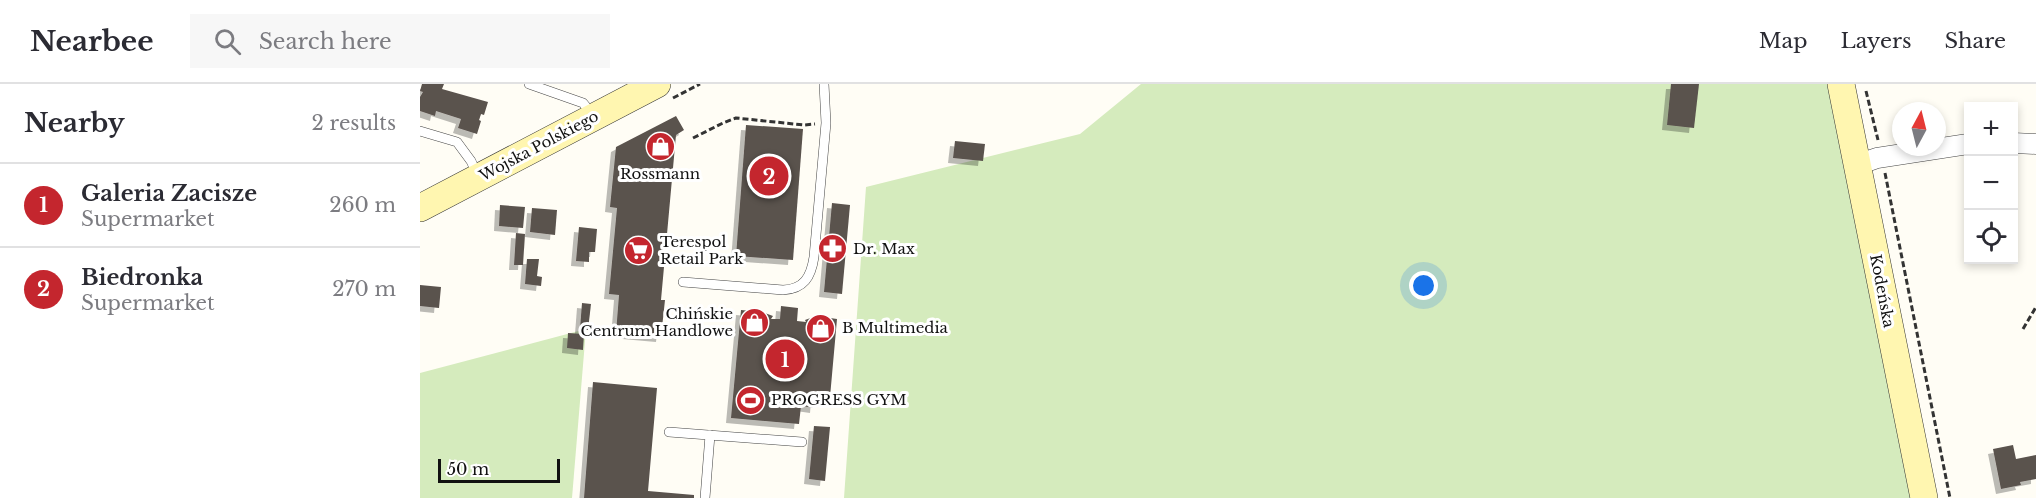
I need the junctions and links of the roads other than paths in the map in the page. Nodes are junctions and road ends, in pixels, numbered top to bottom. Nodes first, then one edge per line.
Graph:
1 (529, 84) edge
2 (657, 84) edge
3 (824, 84) edge
4 (1841, 84) edge
5 (595, 116) junction
6 (420, 131) edge
7 (2018, 143) edge
8 (2036, 144) edge
9 (1964, 145) edge
10 (1869, 161) junction
11 (479, 177) junction
12 (420, 208) edge
13 (683, 282) dead end
14 (669, 432) dead end
15 (710, 435) junction
16 (802, 442) dead end
17 (705, 498) edge
18 (1924, 498) edge

1 - 5 lane
2 - 5 main road, Wojska Polskiego
3 - 13 lane
4 - 10 main road, Kodeńska
5 - 11 main road, Wojska Polskiego
6 - 11 lane
7 - 8 street
9 - 10 street
10 - 18 main road, Kodeńska
11 - 12 main road, Wojska Polskiego
14 - 15 lane
15 - 16 lane
15 - 17 lane

